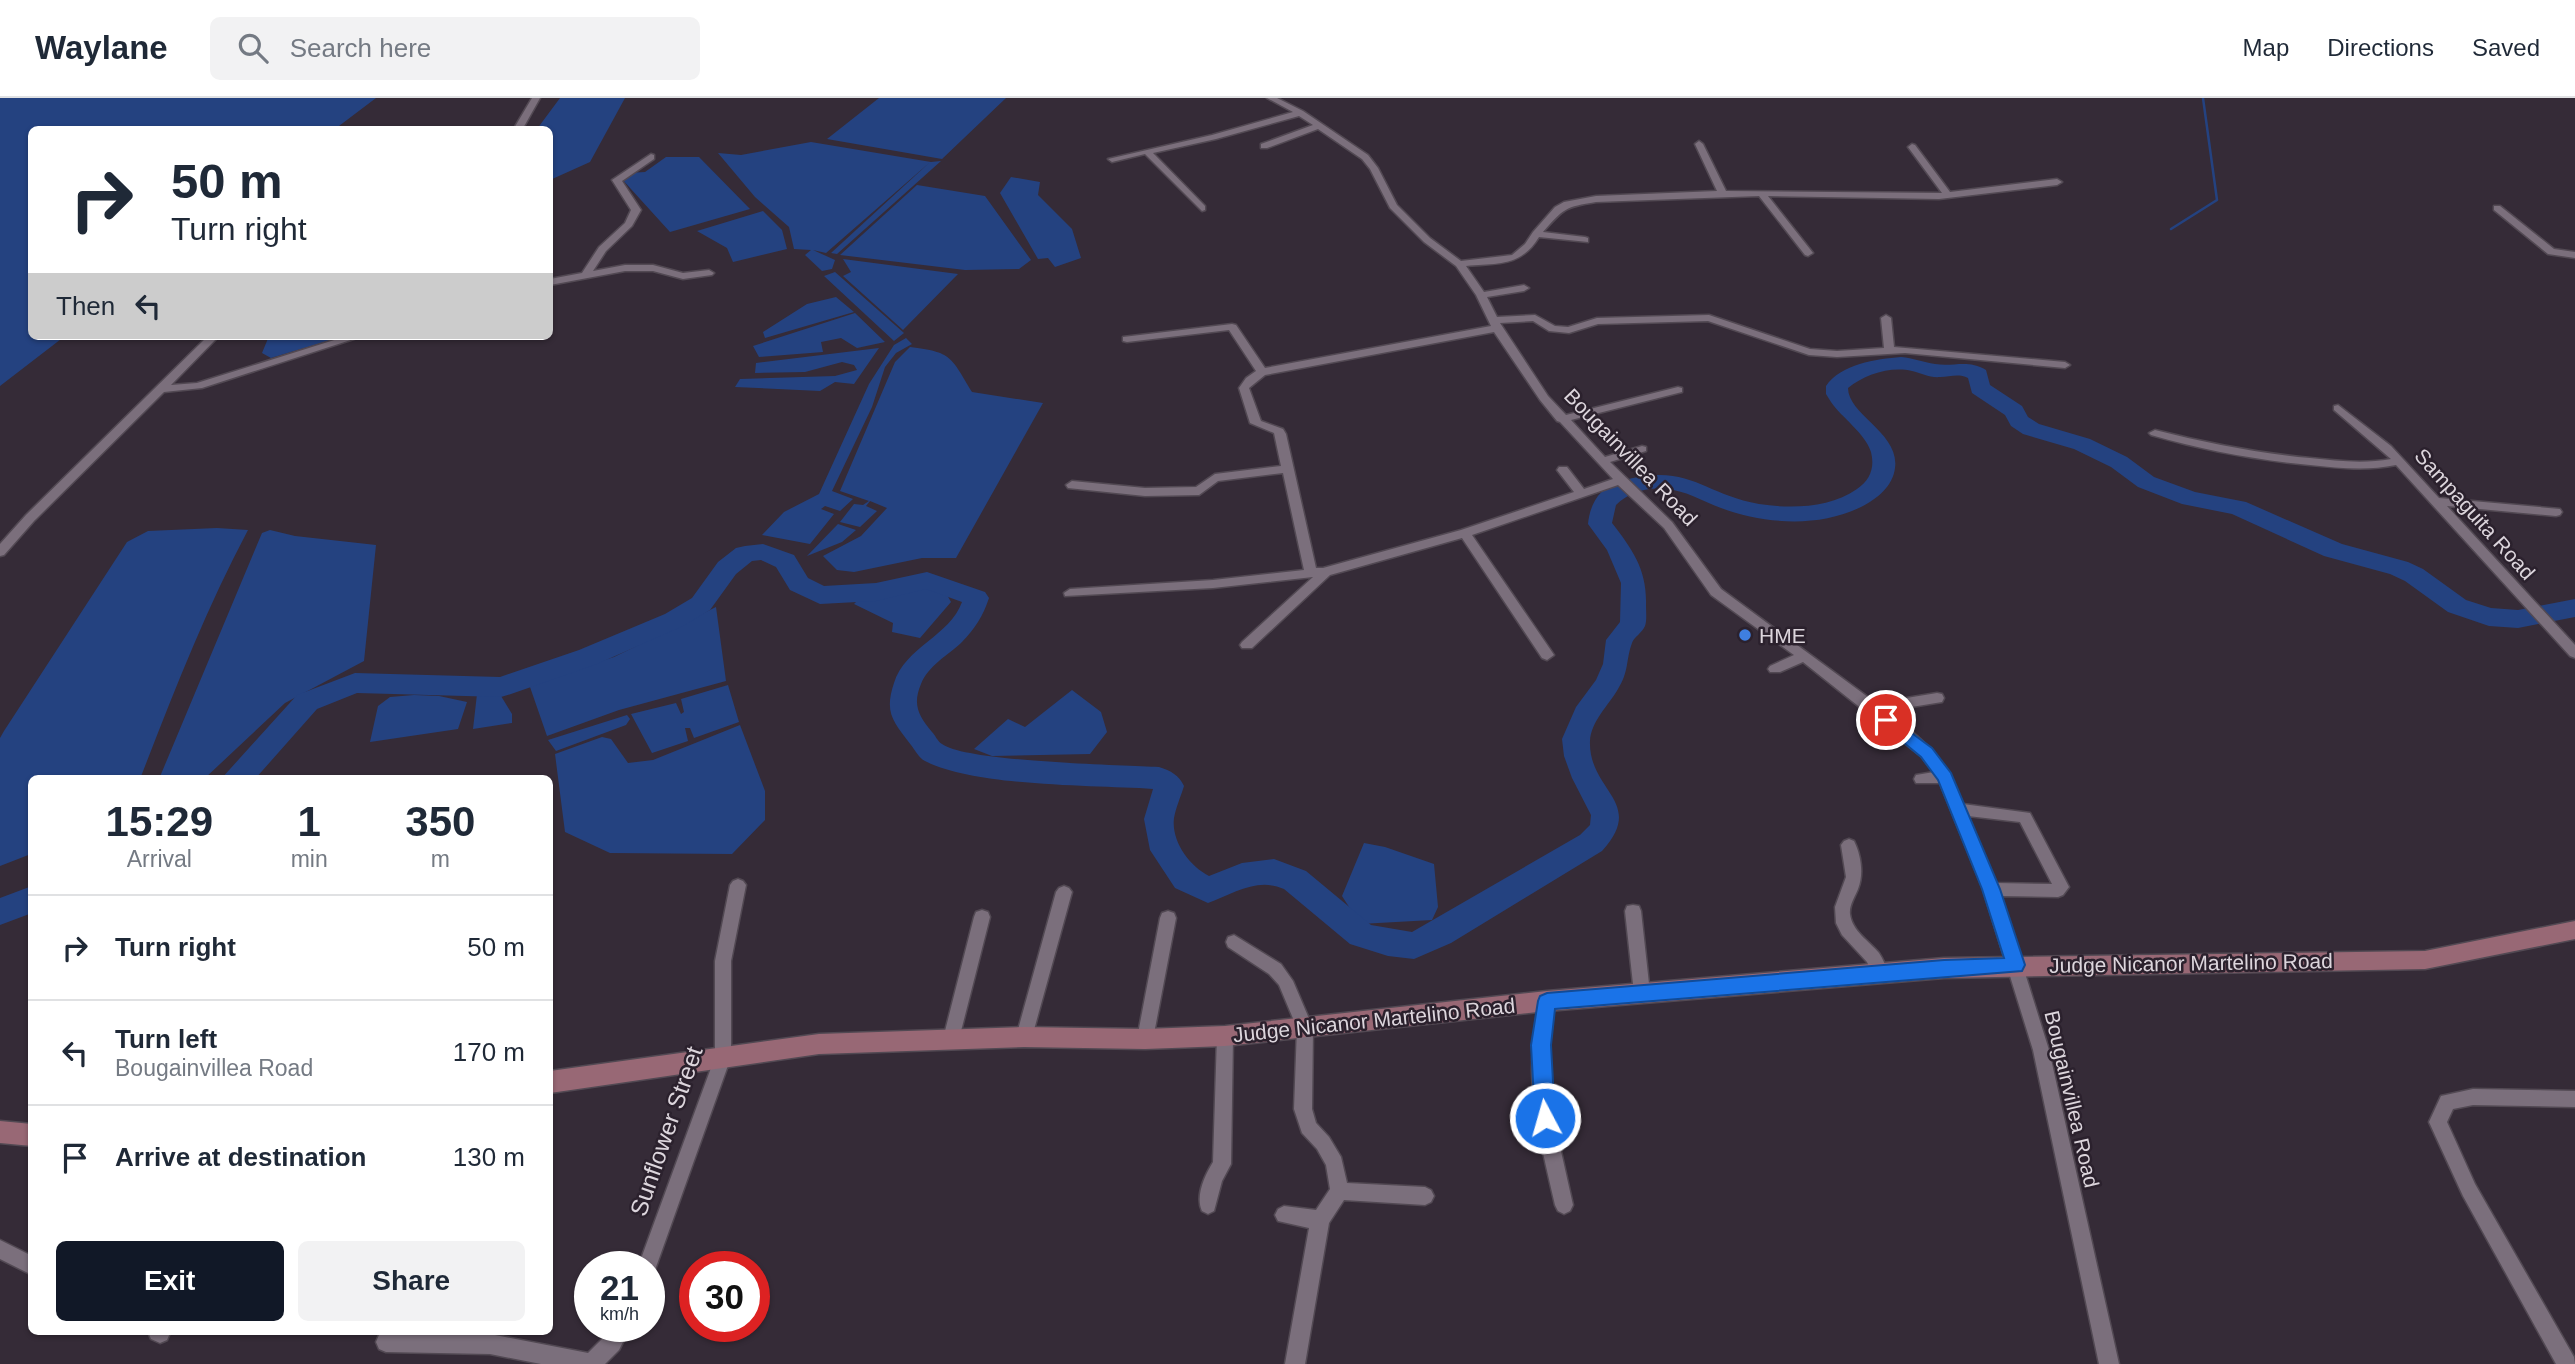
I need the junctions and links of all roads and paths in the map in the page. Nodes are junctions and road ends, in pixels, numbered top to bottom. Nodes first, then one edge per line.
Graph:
1 (536, 98) edge
2 (1270, 98) edge
3 (1300, 113) junction
4 (519, 126) edge
5 (1319, 126) junction
6 (1699, 144) dead end
7 (1264, 146) dead end
8 (1912, 147) dead end
9 (1148, 152) junction
10 (651, 157) dead end
11 (1112, 159) dead end
12 (2057, 182) dead end
13 (1723, 194) junction
14 (1762, 194) junction
15 (1948, 195) junction
16 (1202, 208) dead end
17 (2497, 208) dead end
18 (1535, 234) junction
19 (1585, 240) dead end
20 (1808, 253) dead end
21 (2575, 255) edge
22 (1459, 264) junction
23 (709, 273) dead end
24 (586, 274) junction
25 (553, 281) edge
26 (1524, 288) dead end
27 (1481, 295) junction
28 (1886, 318) dead end
29 (1495, 324) junction
30 (1127, 339) dead end
31 (210, 340) edge
32 (345, 340) edge
33 (1889, 350) junction
34 (2065, 365) dead end
35 (1262, 372) junction
36 (161, 389) junction
37 (1678, 390) dead end
38 (2338, 408) dead end
39 (1561, 419) junction
40 (2155, 433) dead end
41 (1642, 449) dead end
42 (2396, 459) junction
43 (1603, 461) junction
44 (1287, 469) junction
45 (1563, 470) dead end
46 (1623, 482) junction
47 (1072, 485) dead end
48 (1581, 494) junction
49 (2435, 501) junction
50 (2556, 512) dead end
51 (1465, 533) junction
52 (0, 552) edge
53 (1326, 572) junction
54 (1311, 573) junction
55 (1070, 593) dead end
56 (1247, 645) dead end
57 (2575, 653) edge
58 (1547, 655) dead end
59 (1802, 656) junction
60 (1775, 669) dead end
61 (1937, 698) dead end
62 (1871, 709) junction
63 (1945, 777) junction
64 (1921, 779) dead end
65 (1959, 809) junction
66 (1849, 845) dead end
67 (738, 885) dead end
68 (1991, 889) junction
69 (1064, 892) dead end
70 (1633, 911) dead end
71 (982, 916) dead end
72 (1168, 918) dead end
73 (2575, 930) edge
74 (1234, 942) dead end
75 (2015, 965) junction
76 (1880, 973) junction
77 (1642, 993) junction
78 (1547, 1001) junction
79 (1305, 1028) junction
80 (1225, 1036) junction
81 (1024, 1037) junction
82 (951, 1039) junction
83 (1145, 1039) junction
84 (723, 1058) junction
85 (553, 1082) edge
86 (2575, 1099) edge
87 (0, 1132) edge
88 (28, 1135) edge
89 (1339, 1191) junction
90 (1425, 1196) dead end
91 (1208, 1205) dead end
92 (1564, 1205) dead end
93 (1284, 1216) dead end
94 (1320, 1220) junction
95 (0, 1250) edge
96 (653, 1251) edge
97 (28, 1264) edge
98 (386, 1342) dead end
99 (613, 1342) edge
100 (591, 1364) edge
101 (1295, 1364) edge
102 (2109, 1364) edge
103 (2567, 1364) edge

1 - 4 street
2 - 3 street, Bougainvillea Road
3 - 5 street, Bougainvillea Road
3 - 9 street
5 - 7 street
5 - 22 street, Bougainvillea Road
6 - 13 street
8 - 15 street
9 - 11 street
9 - 16 street
10 - 24 street
12 - 15 street
13 - 14 street
13 - 18 street
14 - 15 street
14 - 20 street
17 - 21 street
18 - 19 street
18 - 22 street
22 - 27 street, Bougainvillea Road
23 - 24 street
24 - 25 street
26 - 27 street
27 - 29 street, Bougainvillea Road
28 - 33 street
29 - 33 street
29 - 35 street
29 - 39 street, Bougainvillea Road
30 - 35 street
31 - 36 street
32 - 36 street
33 - 34 street
35 - 44 street
36 - 52 street
37 - 39 street
38 - 42 street, Sampaguita Road
39 - 43 street, Bougainvillea Road
40 - 42 street
41 - 43 street
42 - 49 street, Sampaguita Road
43 - 46 street, Bougainvillea Road
44 - 47 street
44 - 54 street
45 - 48 street
46 - 48 street
46 - 59 street, Bougainvillea Road
48 - 51 street
49 - 50 street
49 - 57 street, Sampaguita Road
51 - 53 street
51 - 58 street
53 - 54 street
53 - 56 street
54 - 55 street
59 - 60 street
59 - 62 street, Bougainvillea Road
61 - 62 street
62 - 63 street, Bougainvillea Road
63 - 64 street
63 - 65 street, Bougainvillea Road
65 - 68 street, Bougainvillea Road
65 - 68 street
66 - 76 street
67 - 84 street, Sunflower Street
68 - 75 street, Bougainvillea Road
69 - 81 street
70 - 77 street
71 - 82 street
72 - 83 street
73 - 75 street, Judge Nicanor Martelino Road
74 - 79 street
75 - 76 street, Judge Nicanor Martelino Road
75 - 102 street, Bougainvillea Road
76 - 77 street, Judge Nicanor Martelino Road
77 - 78 street, Judge Nicanor Martelino Road
78 - 79 street, Judge Nicanor Martelino Road
78 - 92 street
79 - 80 street, Judge Nicanor Martelino Road
79 - 89 street
80 - 83 street, Judge Nicanor Martelino Road
80 - 91 street
81 - 82 street, Judge Nicanor Martelino Road
81 - 83 street, Judge Nicanor Martelino Road
82 - 84 street, Judge Nicanor Martelino Road
84 - 85 street, Judge Nicanor Martelino Road
84 - 96 street, Sunflower Street
86 - 103 street
87 - 88 street
89 - 90 street
89 - 94 street
93 - 94 street
94 - 101 street
95 - 97 street
98 - 100 street
99 - 100 street

